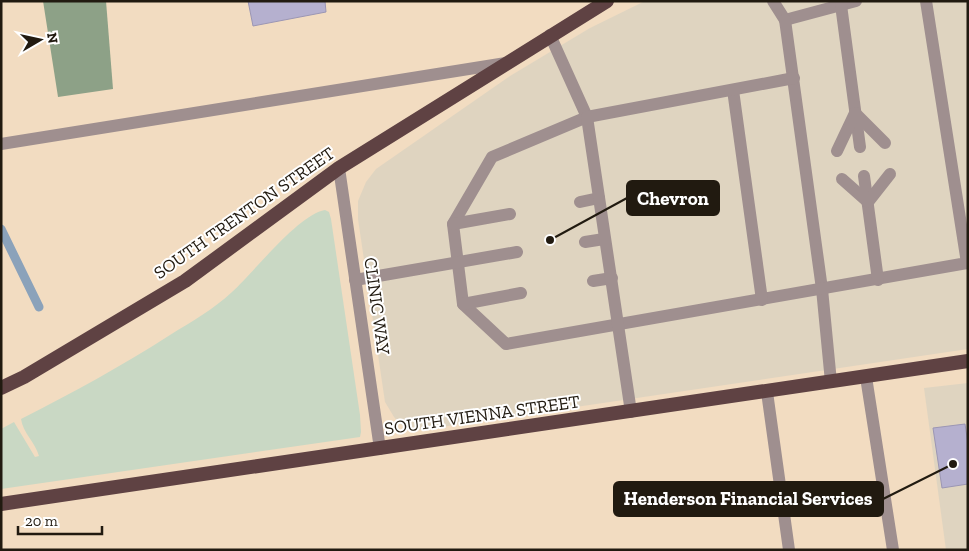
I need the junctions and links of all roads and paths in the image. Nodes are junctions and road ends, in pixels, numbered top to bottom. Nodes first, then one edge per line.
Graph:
1 (607, 1) edge
2 (773, 1) edge
3 (856, 1) edge
4 (926, 1) edge
5 (841, 5) junction
6 (785, 20) junction
7 (550, 36) junction
8 (506, 63) junction
9 (794, 78) junction
10 (733, 90) junction
11 (855, 113) junction
12 (587, 117) junction
13 (885, 143) dead end
14 (1, 144) edge
15 (860, 148) dead end
16 (837, 151) dead end
17 (339, 168) junction
18 (890, 174) dead end
19 (864, 176) dead end
20 (842, 179) dead end
21 (599, 198) junction
22 (580, 202) dead end
23 (868, 202) junction
24 (510, 214) dead end
25 (453, 224) junction
26 (604, 239) junction
27 (585, 242) dead end
28 (517, 252) dead end
29 (457, 261) junction
30 (612, 278) junction
31 (355, 280) junction
32 (878, 280) junction
33 (593, 281) dead end
34 (822, 289) junction
35 (521, 293) dead end
36 (762, 300) junction
37 (463, 304) junction
38 (617, 326) junction
39 (968, 361) edge
40 (866, 377) junction
41 (831, 382) junction
42 (1, 388) edge
43 (767, 392) junction
44 (631, 412) junction
45 (380, 449) junction
46 (1, 504) edge
47 (789, 550) edge
48 (893, 550) edge

1 - 7 highway, SOUTH TRENTON STREET
2 - 6 street
3 - 5 street
4 - 32 street
5 - 6 street
5 - 11 street
6 - 9 street
7 - 8 highway, SOUTH TRENTON STREET
7 - 12 street
8 - 14 street, SOUTH TRENTON STREET
8 - 17 highway, SOUTH TRENTON STREET
9 - 10 street
9 - 34 street
10 - 12 street
10 - 36 street
11 - 13 street
11 - 15 street
11 - 16 street
12 - 21 street
12 - 25 street
17 - 31 street, CLINIC WAY
17 - 42 highway, SOUTH TRENTON STREET
18 - 23 street
19 - 23 street
20 - 23 street
21 - 22 street
21 - 26 street
23 - 32 street
24 - 25 street
25 - 29 street
26 - 27 street
26 - 30 street
28 - 29 street
29 - 31 street
29 - 37 street
30 - 33 street
30 - 38 street
31 - 45 street, CLINIC WAY
32 - 34 street
34 - 36 street
34 - 41 street
35 - 37 street
36 - 38 street
37 - 38 street
38 - 44 street
39 - 40 highway, SOUTH VIENNA STREET
40 - 41 highway, SOUTH VIENNA STREET
40 - 48 street
41 - 43 highway, SOUTH VIENNA STREET
43 - 44 highway, SOUTH VIENNA STREET
43 - 47 street
44 - 45 highway, SOUTH VIENNA STREET
45 - 46 highway, SOUTH VIENNA STREET

